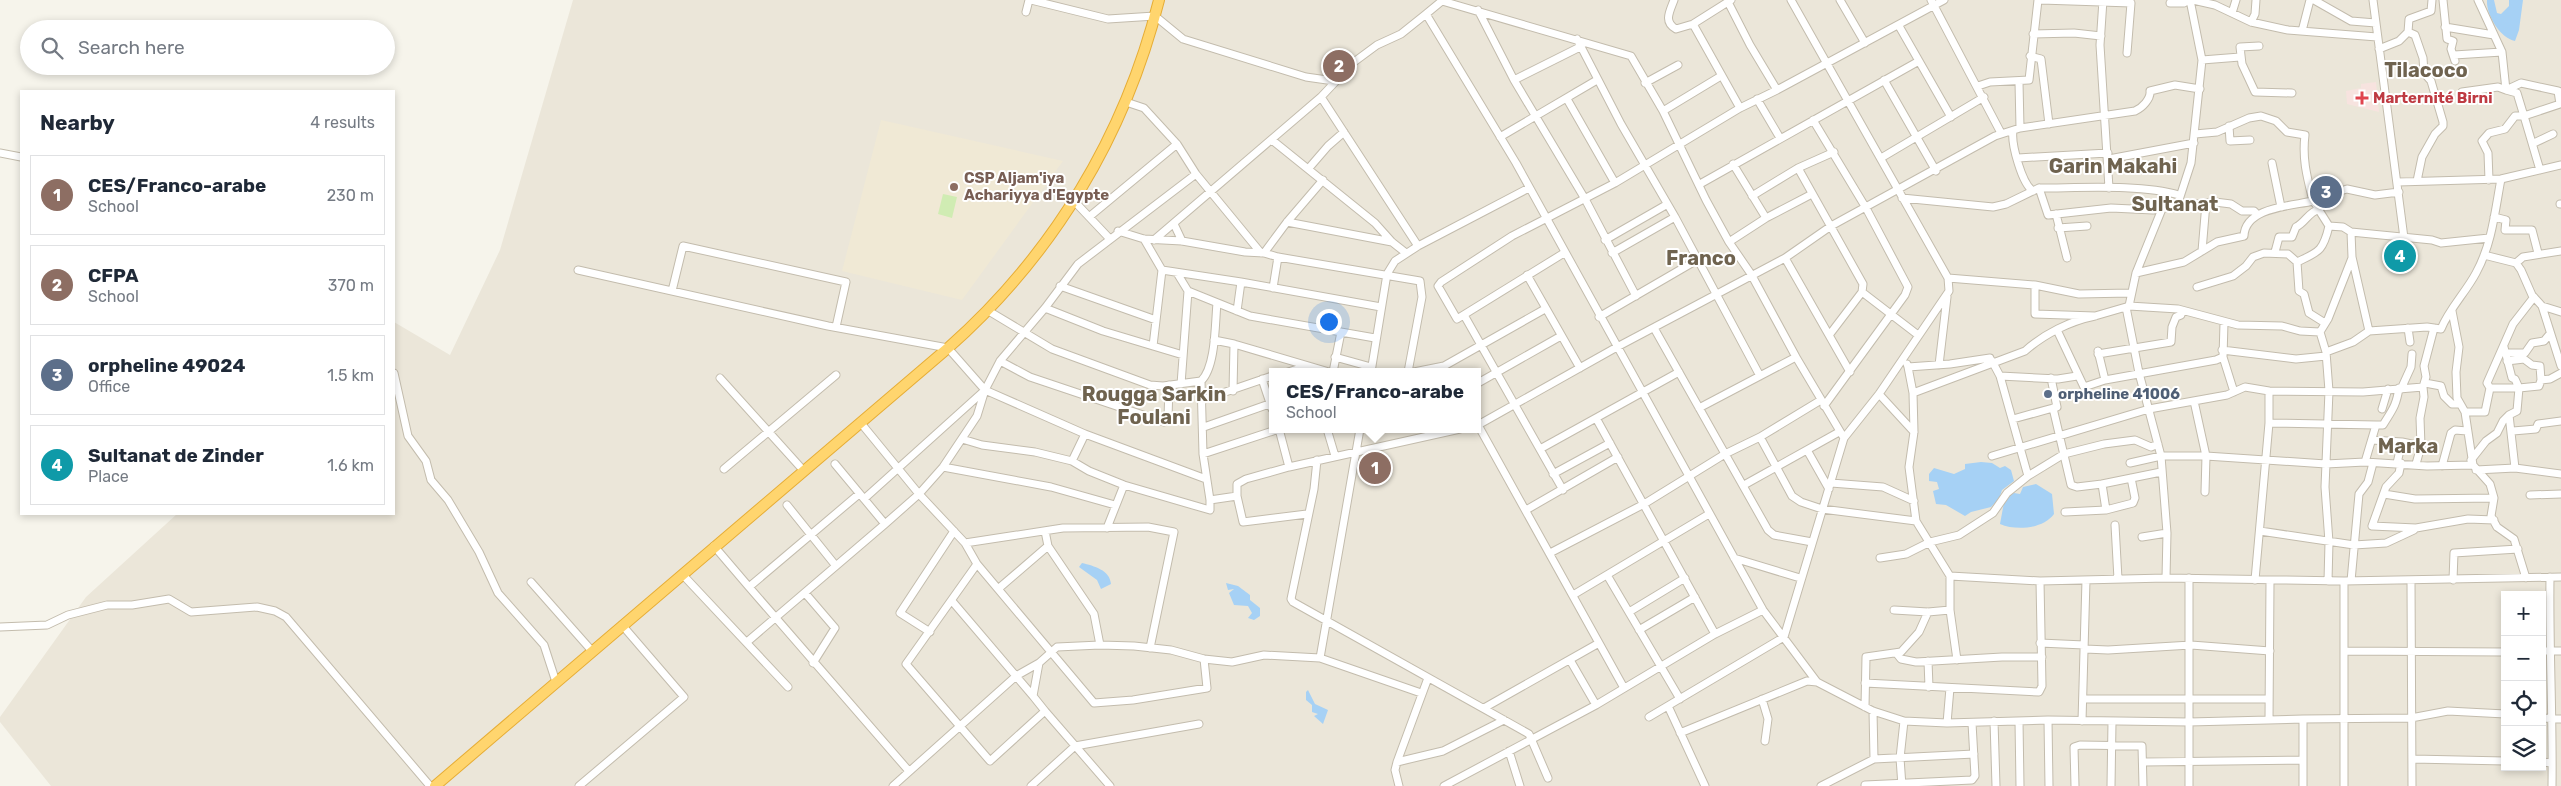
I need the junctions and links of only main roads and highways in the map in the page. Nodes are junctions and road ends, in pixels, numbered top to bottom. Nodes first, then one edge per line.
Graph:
1 (1159, 0) edge
2 (435, 786) edge

1 - 2 highway

